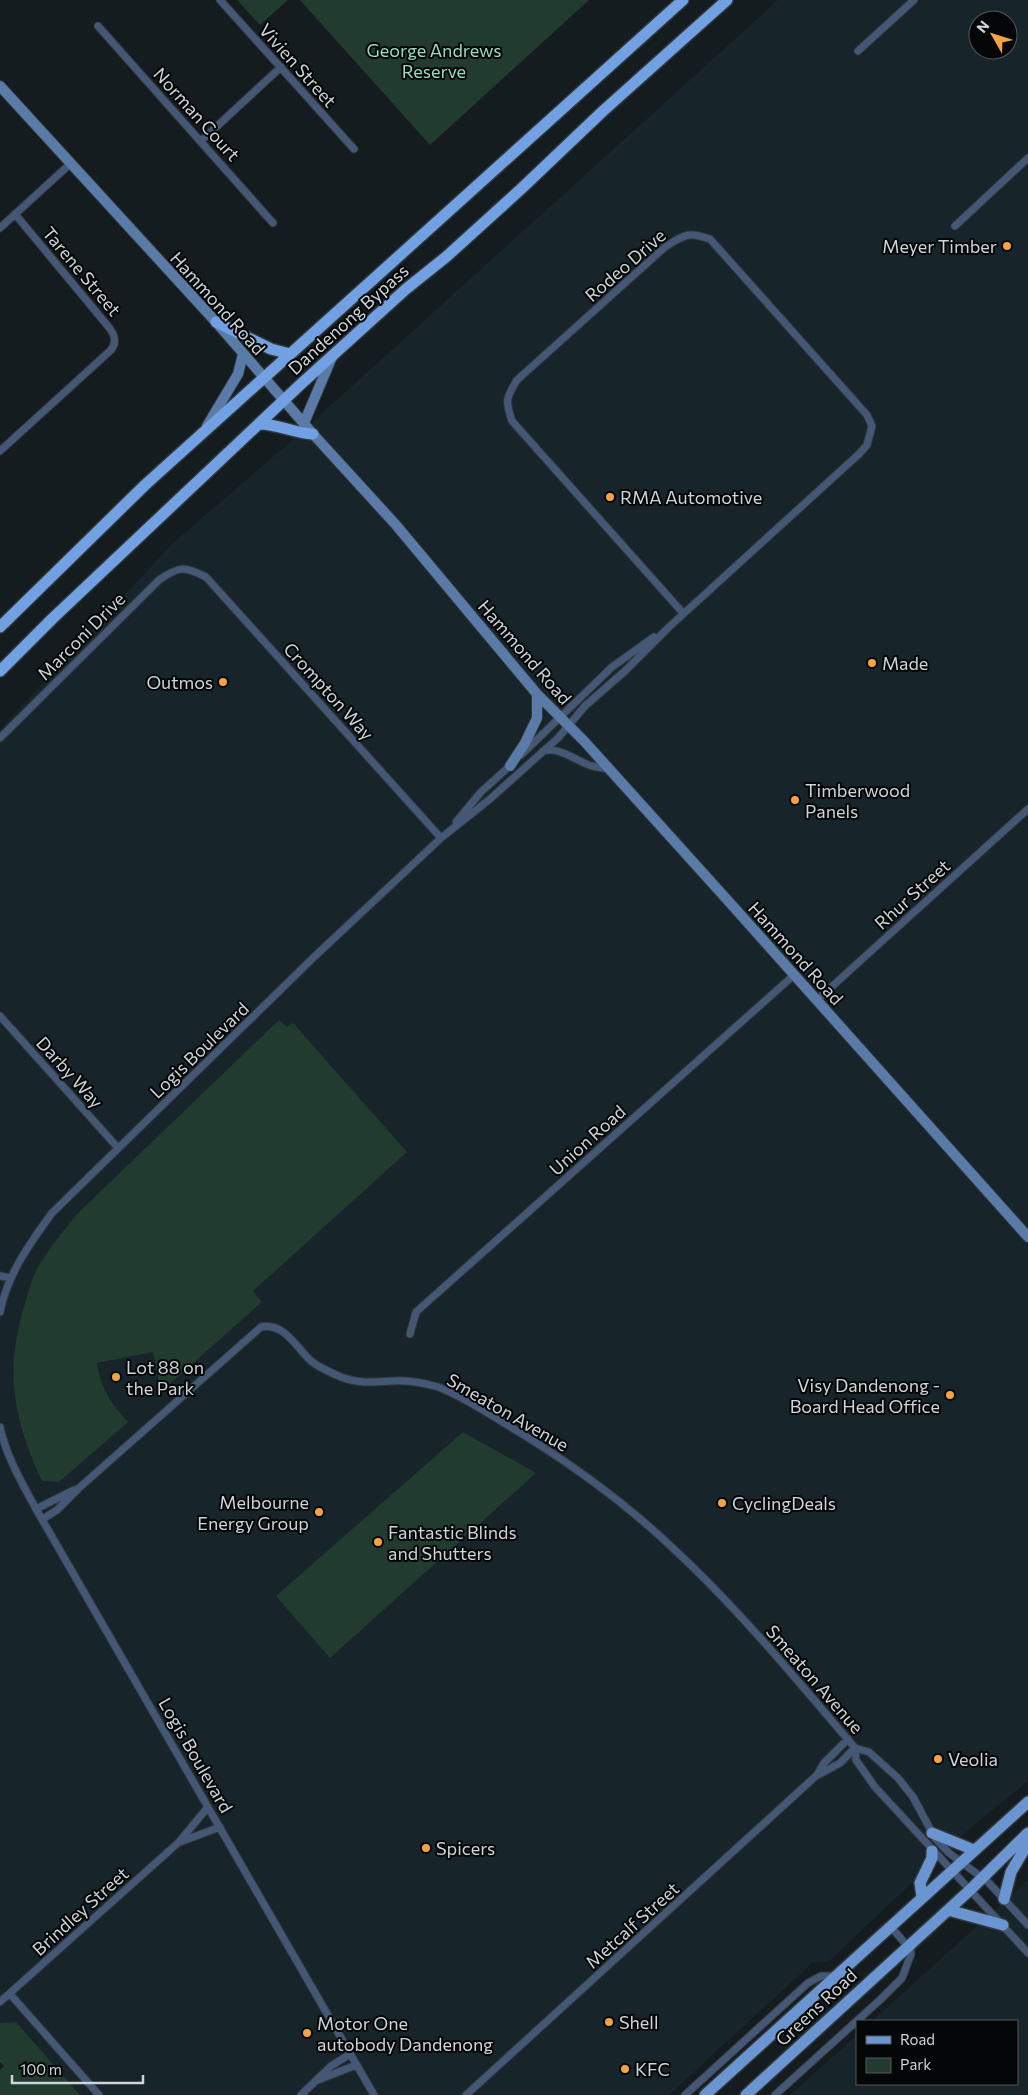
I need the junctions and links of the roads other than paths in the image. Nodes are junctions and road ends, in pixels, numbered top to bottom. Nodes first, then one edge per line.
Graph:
1 (220, 0) edge
2 (683, 0) edge
3 (727, 0) edge
4 (914, 0) edge
5 (98, 26) dead end
6 (858, 52) dead end
7 (281, 67) junction
8 (0, 86) edge
9 (201, 141) junction
10 (354, 149) dead end
11 (1028, 158) edge
12 (70, 164) junction
13 (15, 214) junction
14 (273, 223) dead end
15 (955, 226) dead end
16 (0, 228) edge
17 (216, 322) junction
18 (243, 354) junction
19 (290, 354) junction
20 (332, 356) junction
21 (264, 378) junction
22 (283, 400) junction
23 (304, 423) junction
24 (259, 424) junction
25 (202, 434) junction
26 (313, 434) junction
27 (0, 451) edge
28 (190, 568) joint
29 (684, 613) junction
30 (669, 626) junction
31 (0, 627) edge
32 (0, 671) edge
33 (537, 694) junction
34 (560, 717) junction
35 (569, 726) junction
36 (0, 738) edge
37 (543, 751) junction
38 (510, 766) junction
39 (608, 769) junction
40 (1028, 809) edge
41 (448, 831) junction
42 (441, 838) junction
43 (794, 975) junction
44 (817, 1000) junction
45 (0, 1016) edge
46 (118, 1148) junction
47 (1028, 1237) edge
48 (0, 1276) edge
49 (11, 1278) junction
50 (0, 1312) edge
51 (410, 1334) dead end
52 (0, 1427) edge
53 (79, 1488) junction
54 (36, 1509) junction
55 (42, 1519) junction
56 (848, 1739) junction
57 (855, 1748) junction
58 (818, 1775) junction
59 (1028, 1802) edge
60 (208, 1807) junction
61 (220, 1827) junction
62 (932, 1833) junction
63 (1026, 1834) edge
64 (179, 1842) junction
65 (974, 1850) junction
66 (932, 1851) junction
67 (962, 1862) junction
68 (951, 1871) junction
69 (983, 1877) junction
70 (970, 1890) junction
71 (922, 1898) junction
72 (1004, 1899) junction
73 (948, 1910) junction
74 (1028, 1925) edge
75 (1003, 1926) junction
76 (891, 1927) junction
77 (909, 1945) junction
78 (1028, 1954) edge
79 (837, 1976) junction
80 (10, 1994) junction
81 (0, 2002) edge
82 (858, 2020) edge
83 (856, 2021) edge
84 (350, 2054) junction
85 (356, 2065) junction
86 (316, 2082) junction
87 (99, 2095) edge
88 (301, 2095) edge
89 (374, 2095) edge
90 (466, 2095) edge
91 (685, 2095) edge
92 (706, 2095) edge
93 (746, 2095) edge
94 (775, 2095) edge

1 - 7 street, Vivien Street
2 - 19 highway, Dandenong Bypass
3 - 20 highway, Dandenong Bypass
4 - 6 street
5 - 9 street, Norman Court
7 - 9 street
7 - 10 street, Vivien Street
8 - 12 main road, Hammond Road
9 - 14 street, Norman Court
11 - 15 street
12 - 13 street
12 - 17 main road, Hammond Road
13 - 16 street
13 - 27 street, Tarene Street
17 - 18 main road, Hammond Road
17 - 19 highway
18 - 21 main road, Hammond Road
18 - 25 main road
19 - 21 highway, Dandenong Bypass
20 - 22 highway, Dandenong Bypass
20 - 23 main road
21 - 22 main road, Hammond Road
21 - 25 highway, Dandenong Bypass
22 - 23 main road, Hammond Road
22 - 24 highway, Dandenong Bypass
23 - 26 main road, Hammond Road
24 - 26 highway
24 - 32 highway, Dandenong Bypass
25 - 31 highway, Dandenong Bypass
26 - 33 main road, Hammond Road
28 - 36 street, Marconi Drive
28 - 42 street, Crompton Way
29 - 29 street, Rodeo Drive
29 - 30 street, Rodeo Drive
30 - 34 street, Rodeo Drive
30 - 35 street, Rodeo Drive
33 - 34 main road, Hammond Road
33 - 38 main road
34 - 35 main road, Hammond Road
34 - 38 street, Logis Boulevard
35 - 37 street, Logis Boulevard
35 - 39 main road, Hammond Road
37 - 39 street
37 - 41 street, Logis Boulevard
38 - 41 street, Logis Boulevard
39 - 43 main road, Hammond Road
40 - 44 street, Rhur Street
41 - 42 street, Logis Boulevard
42 - 46 street, Logis Boulevard
43 - 44 main road, Hammond Road
43 - 51 street, Union Road
44 - 47 main road, Hammond Road
45 - 46 street, Darby Way
46 - 49 street, Logis Boulevard
48 - 49 street
49 - 50 street, Logis Boulevard
52 - 54 street, Logis Boulevard
53 - 54 street, Smeaton Avenue
53 - 55 street, Smeaton Avenue
53 - 56 street, Smeaton Avenue
54 - 55 street, Logis Boulevard
55 - 60 street, Logis Boulevard
56 - 57 street, Smeaton Avenue
56 - 58 street, Metcalf Street
57 - 58 street, Metcalf Street
57 - 62 street, Smeaton Avenue
57 - 66 street, Smeaton Avenue
58 - 90 street, Metcalf Street
59 - 65 main road, Greens Road
60 - 61 street, Logis Boulevard
60 - 64 street, Brindley Street
61 - 64 street, Brindley Street
61 - 84 street, Logis Boulevard
62 - 65 main road
62 - 67 street, Smeaton Avenue
63 - 69 main road, Greens Road
63 - 72 main road
64 - 80 street, Brindley Street
65 - 67 main road, Greens Road
66 - 68 street, Smeaton Avenue
66 - 71 main road
67 - 68 main road, Greens Road
67 - 69 street, Smeaton Avenue
68 - 70 street, Smeaton Avenue
68 - 71 main road, Greens Road
69 - 70 main road, Greens Road
69 - 72 street, Smeaton Avenue
70 - 73 main road, Greens Road
70 - 75 street, Smeaton Avenue
71 - 76 main road, Greens Road
72 - 74 street, Smeaton Avenue
73 - 75 main road
73 - 77 main road, Greens Road
75 - 78 street, Smeaton Avenue
76 - 77 street
76 - 79 main road, Greens Road
77 - 82 street, Greens Road
77 - 93 main road, Greens Road
79 - 91 street, Greens Road
79 - 92 main road, Greens Road
80 - 81 street, Brindley Street
80 - 87 street
83 - 94 street, Greens Road
84 - 85 street, Logis Boulevard
84 - 86 street
85 - 86 street
85 - 89 street, Logis Boulevard
86 - 88 street

